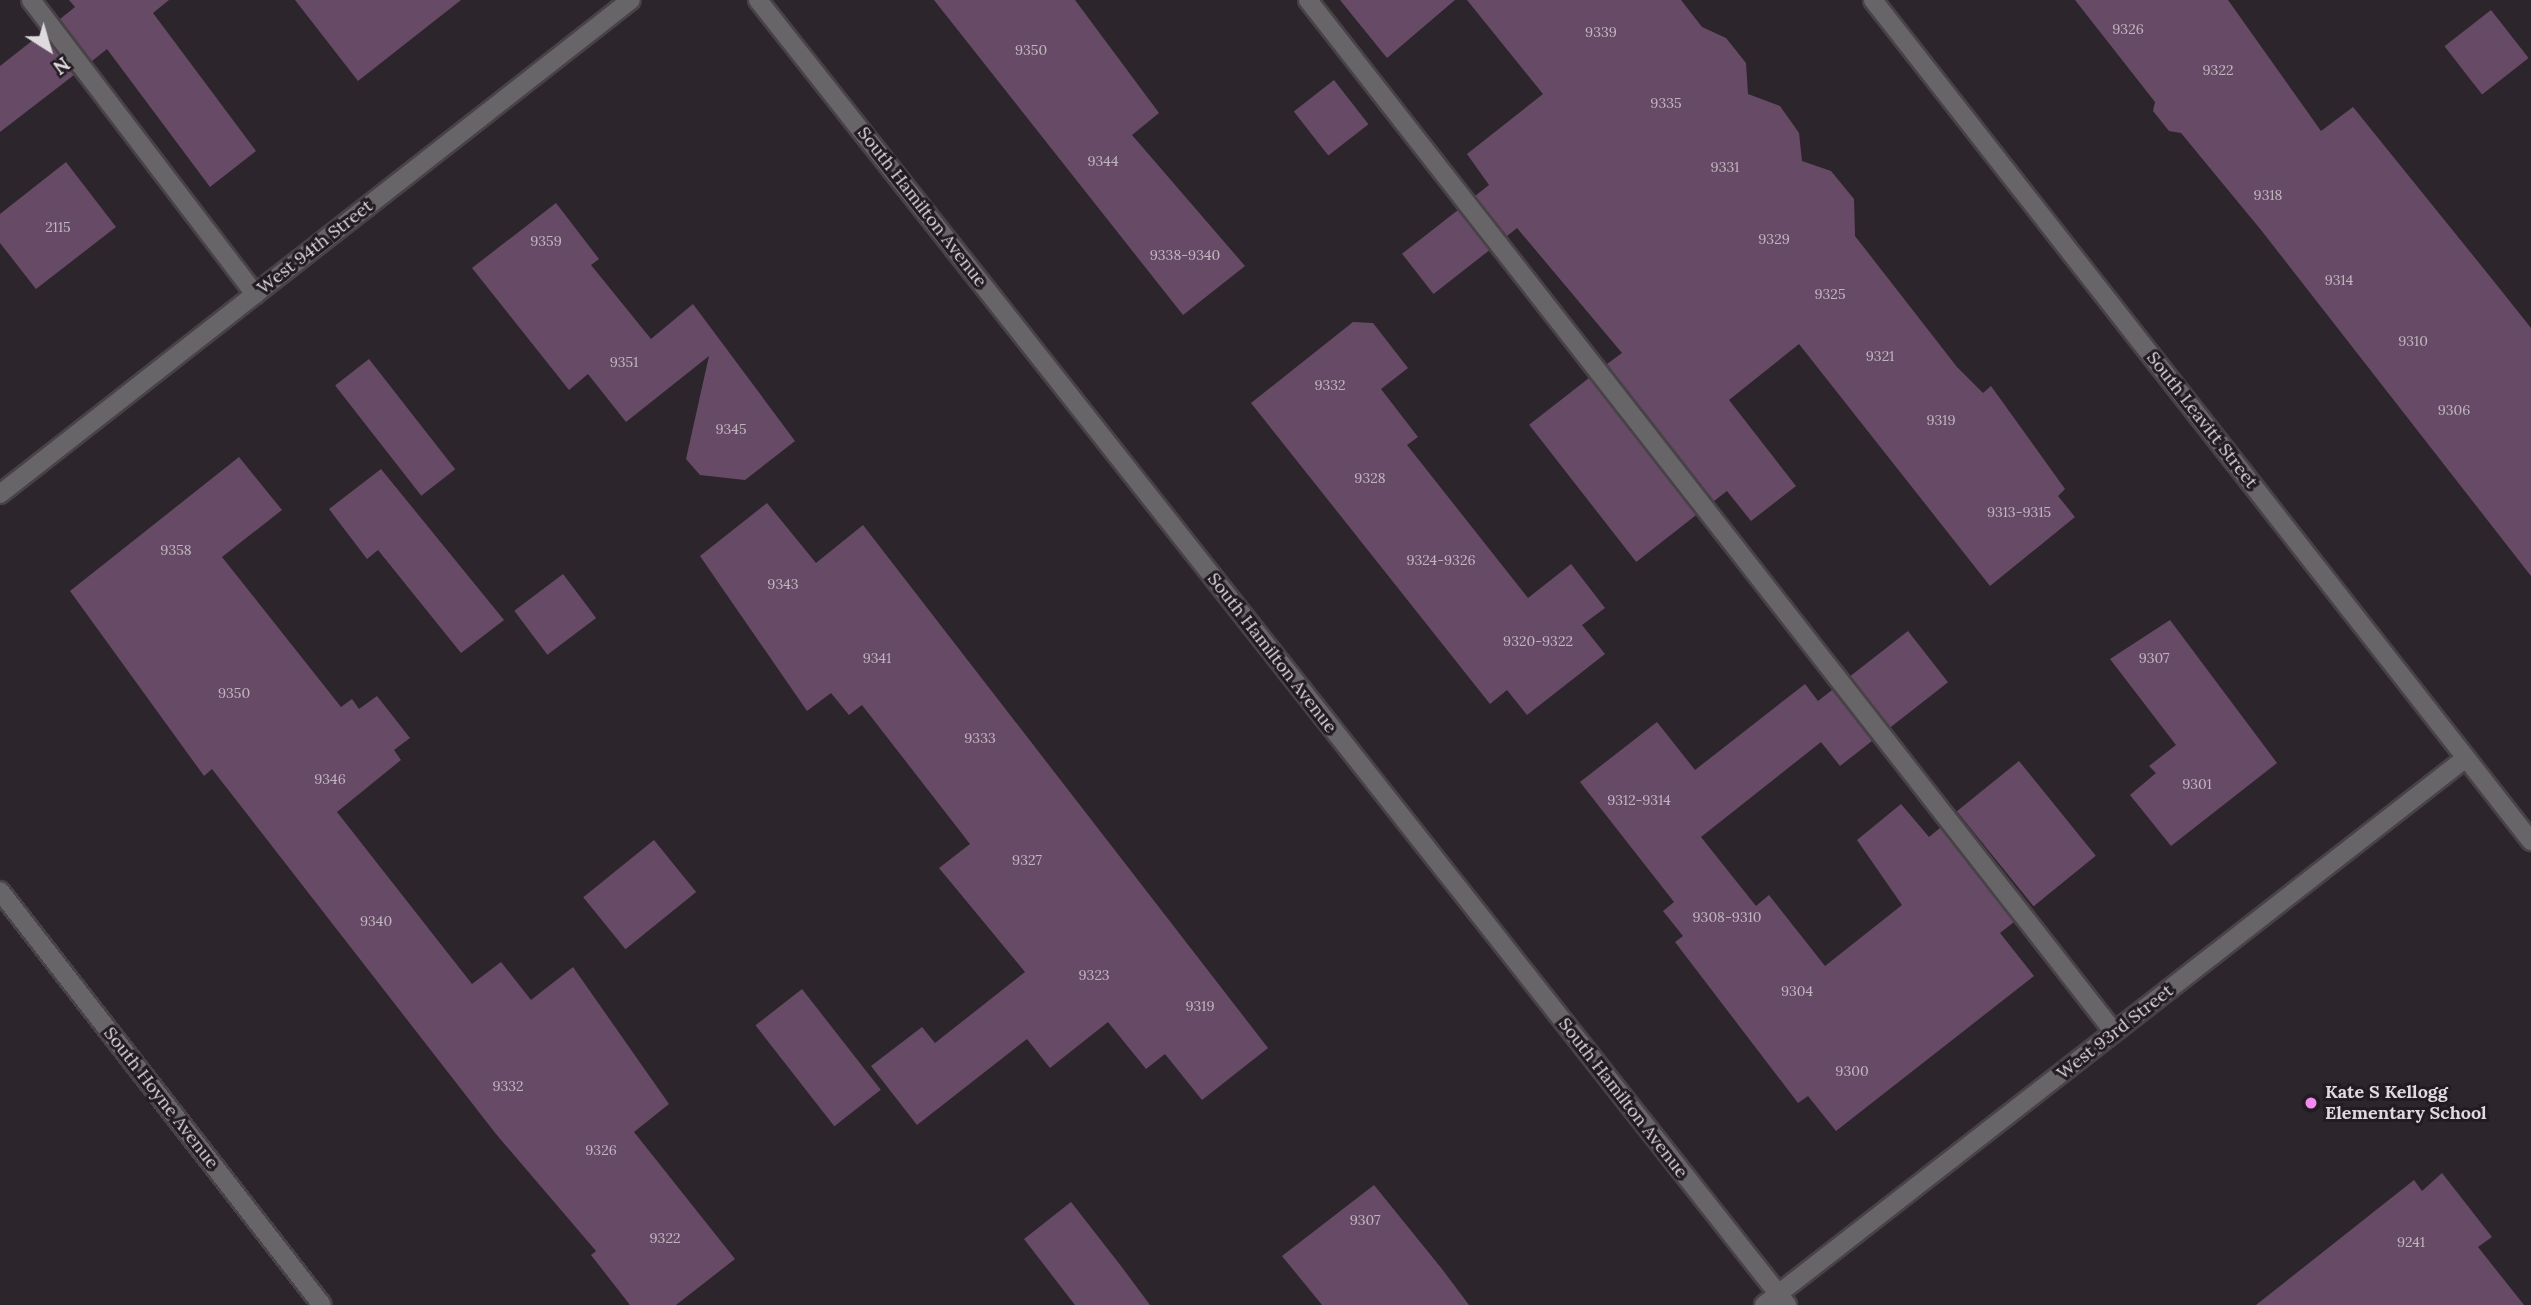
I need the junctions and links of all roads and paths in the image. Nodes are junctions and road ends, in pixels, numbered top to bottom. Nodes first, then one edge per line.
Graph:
1 (31, 0) edge
2 (631, 0) edge
3 (758, 0) edge
4 (1308, 0) edge
5 (1873, 0) edge
6 (255, 294) junction
7 (0, 494) edge
8 (2466, 758) junction
9 (2531, 841) edge
10 (0, 891) edge
11 (2114, 1032) junction
12 (1776, 1301) edge
13 (322, 1305) edge

1 - 6 street
2 - 6 street, West 94th Street
3 - 12 street, South Hamilton Avenue
4 - 11 street
5 - 8 street, South Leavitt Street
6 - 7 street, West 94th Street
8 - 9 street, South Leavitt Street
8 - 11 street, West 93rd Street
10 - 13 street, South Hoyne Avenue
11 - 12 street, West 93rd Street

